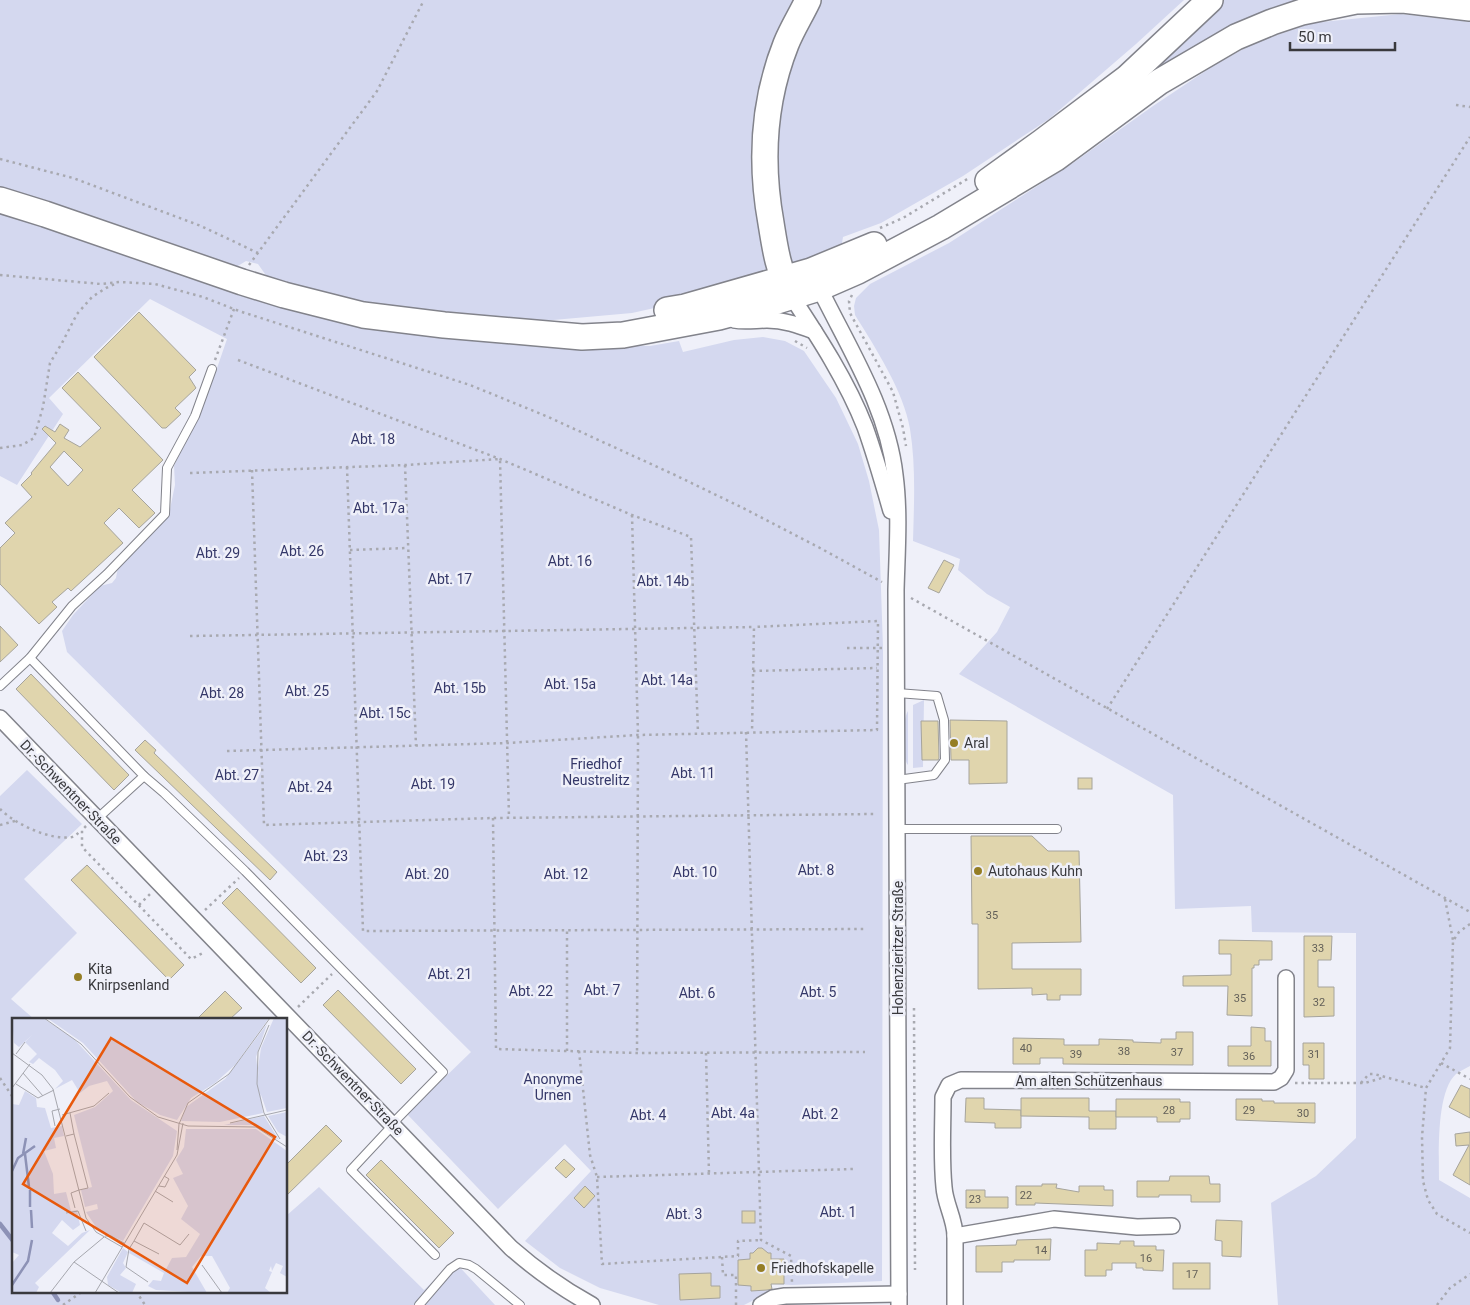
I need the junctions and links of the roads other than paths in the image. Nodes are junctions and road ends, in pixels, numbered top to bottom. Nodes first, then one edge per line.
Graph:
1 (808, 0) edge
2 (1210, 0) edge
3 (1470, 8) edge
4 (1127, 78) junction
5 (0, 200) edge
6 (983, 201) junction
7 (815, 279) junction
8 (787, 288) junction
9 (718, 317) junction
10 (524, 331) junction
11 (814, 331) junction
12 (212, 369) road end
13 (890, 587) junction
14 (30, 658) junction
15 (0, 686) edge
16 (897, 693) junction
17 (0, 718) edge
18 (144, 776) junction
19 (897, 780) junction
20 (92, 822) junction
21 (897, 829) junction
22 (1057, 829) dead end
23 (1286, 978) dead end
24 (392, 1124) junction
25 (1172, 1226) dead end
26 (955, 1236) junction
27 (436, 1255) dead end
28 (899, 1300) edge
29 (419, 1305) edge
30 (520, 1305) edge
31 (592, 1305) edge
32 (761, 1305) edge
33 (955, 1305) edge

1 - 8 main road
2 - 4 main road
3 - 6 main road
4 - 6 main road
4 - 7 main road
5 - 10 main road
6 - 7 main road
7 - 8 main road
7 - 13 street, Hohenzieritzer Straße
8 - 9 main road
8 - 10 main road
8 - 11 street, Hohenzieritzer Straße
9 - 10 main road
9 - 11 street
11 - 13 street, Hohenzieritzer Straße
12 - 14 lane
13 - 16 street, Hohenzieritzer Straße
14 - 15 lane
14 - 18 lane
16 - 19 street, Hohenzieritzer Straße
16 - 19 lane
17 - 20 street, Dr.-Schwentner-Straße
18 - 20 lane
18 - 24 lane
19 - 21 street, Hohenzieritzer Straße
20 - 24 street, Dr.-Schwentner-Straße
21 - 22 lane
21 - 28 street, Hohenzieritzer Straße
23 - 26 street, Am alten Schützenhaus
24 - 27 lane
24 - 31 street, Dr.-Schwentner-Straße
25 - 26 street
26 - 33 street, Am alten Schützenhaus
28 - 32 street
29 - 30 lane

